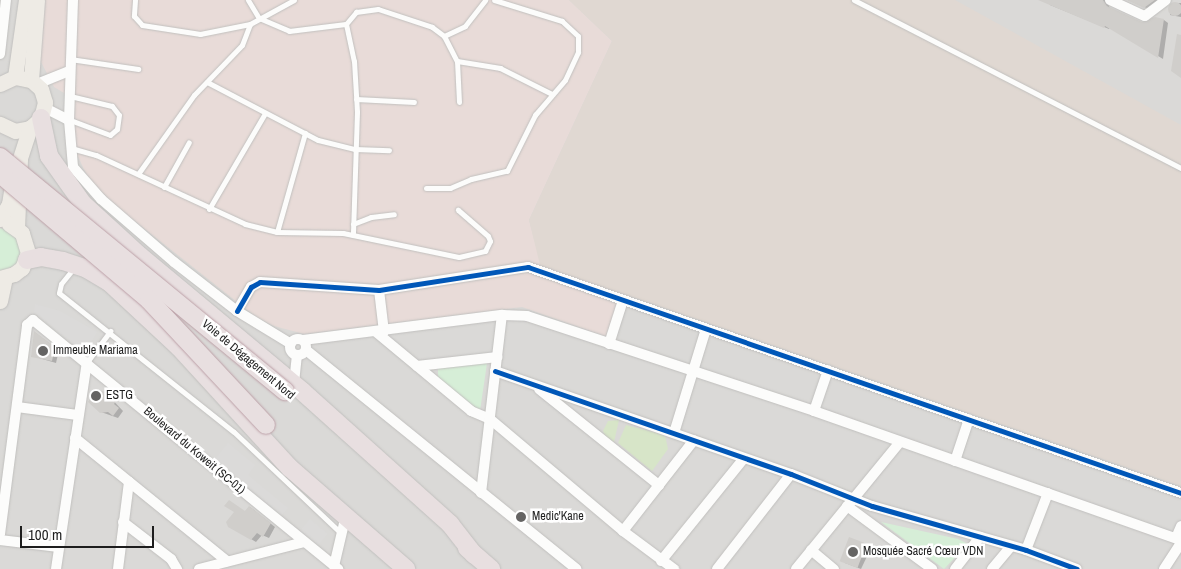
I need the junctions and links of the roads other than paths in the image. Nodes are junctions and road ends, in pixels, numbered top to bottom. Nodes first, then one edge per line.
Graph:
1 (6, 0) edge
2 (26, 0) edge
3 (37, 0) edge
4 (73, 0) edge
5 (135, 0) edge
6 (248, 0) edge
7 (294, 0) edge
8 (485, 0) edge
9 (494, 0) edge
10 (854, 0) edge
11 (1110, 0) edge
12 (1166, 0) edge
13 (260, 18) junction
14 (2, 21) edge
15 (250, 24) junction
16 (346, 24) junction
17 (444, 36) junction
18 (0, 54) edge
19 (70, 59) junction
20 (456, 61) junction
21 (138, 69) dead end
22 (70, 72) junction
23 (15, 77) junction
24 (34, 82) junction
25 (207, 82) junction
26 (0, 84) edge
27 (552, 94) junction
28 (69, 96) junction
29 (356, 99) junction
30 (414, 102) dead end
31 (460, 102) dead end
32 (265, 113) junction
33 (38, 118) junction
34 (68, 120) junction
35 (4, 126) edge
36 (305, 134) junction
37 (189, 142) dead end
38 (69, 148) junction
39 (355, 149) junction
40 (389, 150) dead end
41 (0, 157) edge
42 (1181, 168) edge
43 (0, 174) edge
44 (138, 174) junction
45 (164, 187) junction
46 (426, 188) dead end
47 (209, 209) junction
48 (458, 210) dead end
49 (394, 214) dead end
50 (0, 220) edge
51 (353, 224) junction
52 (17, 228) junction
53 (277, 232) junction
54 (353, 236) junction
55 (26, 260) junction
56 (77, 265) junction
57 (2, 278) edge
58 (379, 290) junction
59 (623, 300) junction
60 (0, 301) edge
61 (237, 311) junction
62 (502, 315) junction
63 (706, 329) junction
64 (110, 331) junction
65 (380, 332) junction
66 (609, 344) junction
67 (302, 348) junction
68 (497, 357) junction
69 (87, 362) junction
70 (417, 366) junction
71 (828, 370) junction
72 (496, 371) junction
73 (692, 373) junction
74 (533, 384) junction
75 (289, 387) junction
76 (17, 407) junction
77 (814, 411) junction
78 (77, 414) junction
79 (490, 419) junction
80 (970, 419) junction
81 (674, 433) junction
82 (75, 438) junction
83 (694, 440) junction
84 (900, 442) junction
85 (744, 458) junction
86 (955, 461) junction
87 (791, 474) junction
88 (129, 482) junction
89 (659, 485) junction
90 (1048, 492) junction
91 (481, 493) junction
92 (1181, 493) edge
93 (854, 497) junction
94 (847, 506) junction
95 (124, 522) junction
96 (344, 526) junction
97 (1181, 526) edge
98 (623, 531) junction
99 (0, 534) edge
100 (980, 537) junction
101 (0, 540) edge
102 (1179, 540) edge
103 (304, 542) junction
104 (1010, 546) junction
105 (59, 547) junction
106 (811, 550) junction
107 (1026, 550) junction
108 (662, 560) junction
109 (227, 561) junction
110 (1055, 565) edge
111 (336, 567) edge
112 (930, 568) edge
113 (56, 569) edge
114 (118, 569) edge
115 (177, 569) edge
116 (199, 569) edge
117 (406, 569) edge
118 (414, 569) edge
119 (492, 569) edge
120 (576, 569) edge
121 (674, 569) edge
122 (717, 569) edge
123 (796, 569) edge
124 (834, 569) edge
125 (955, 569) edge
126 (992, 569) edge
127 (1077, 569) edge
128 (1164, 569) edge

1 - 14 street
2 - 23 main road
3 - 24 main road
4 - 19 street
5 - 15 lane
6 - 13 lane
7 - 13 lane
8 - 17 lane
9 - 27 lane
10 - 42 lane
11 - 12 street
13 - 15 lane
13 - 16 lane
14 - 18 street
15 - 25 lane
16 - 17 lane
16 - 29 lane
17 - 20 lane
19 - 21 lane
19 - 22 street
20 - 27 lane
20 - 31 lane
22 - 24 street
22 - 28 street
23 - 24 main road
23 - 26 main road
24 - 33 main road
25 - 32 lane
25 - 44 lane
27 - 46 lane
28 - 34 street
28 - 34 lane
29 - 30 lane
29 - 39 lane
32 - 36 lane
32 - 47 lane
33 - 34 street
33 - 35 main road
33 - 52 main road
33 - 75 highway
34 - 38 street
35 - 50 main road
36 - 39 lane
36 - 53 lane
37 - 45 lane
38 - 44 lane
38 - 61 street
39 - 40 lane
39 - 51 lane
41 - 75 highway, Voie de Dégagement Nord, bridge
43 - 118 highway, Voie de Dégagement Nord, bridge
44 - 45 lane
45 - 47 lane
47 - 53 lane
48 - 54 lane
49 - 51 lane
50 - 52 main road
51 - 54 lane
52 - 55 main road
53 - 54 lane
55 - 56 highway
55 - 57 main road
56 - 64 lane
56 - 96 highway
57 - 60 main road
58 - 59 street
58 - 61 street
58 - 65 street
59 - 63 street
59 - 66 street
61 - 67 street
62 - 65 street
62 - 66 street
62 - 68 street
63 - 71 street
63 - 73 street
64 - 69 lane
64 - 96 lane
65 - 67 street
65 - 70 street
66 - 73 street
67 - 75 street
67 - 91 street
68 - 70 street
68 - 72 street
69 - 76 street, Boulevard du Koweit (SC-01)
69 - 78 street
69 - 103 street, Boulevard du Koweit (SC-01)
70 - 79 street
71 - 77 street
71 - 80 street
72 - 74 street
72 - 79 street
73 - 77 street
73 - 81 street
74 - 81 street
74 - 89 street
75 - 119 highway, Voie de Dégagement Nord
76 - 78 street
76 - 99 street, Boulevard du Koweit (SC-01)
77 - 84 street
78 - 82 street
79 - 91 street
79 - 98 street
80 - 86 street
80 - 92 street
81 - 83 street
82 - 88 street
82 - 105 street
83 - 85 street
83 - 89 street
84 - 86 street
84 - 93 street
85 - 87 street
85 - 108 street
86 - 90 street
87 - 93 street
87 - 122 street
88 - 95 street
88 - 109 street
89 - 98 street
90 - 102 street
90 - 107 street
91 - 120 street
93 - 94 street
93 - 100 street
94 - 106 street
94 - 112 street
95 - 114 street
95 - 115 street
96 - 111 street
96 - 117 highway
97 - 102 street
98 - 108 street
100 - 104 street
100 - 125 street
101 - 105 street
102 - 128 street
103 - 109 street
103 - 111 street, Boulevard du Koweit (SC-01)
104 - 107 street
104 - 126 street
105 - 113 street
106 - 123 street
106 - 124 street
107 - 110 street
108 - 121 street
109 - 116 street
110 - 127 street

